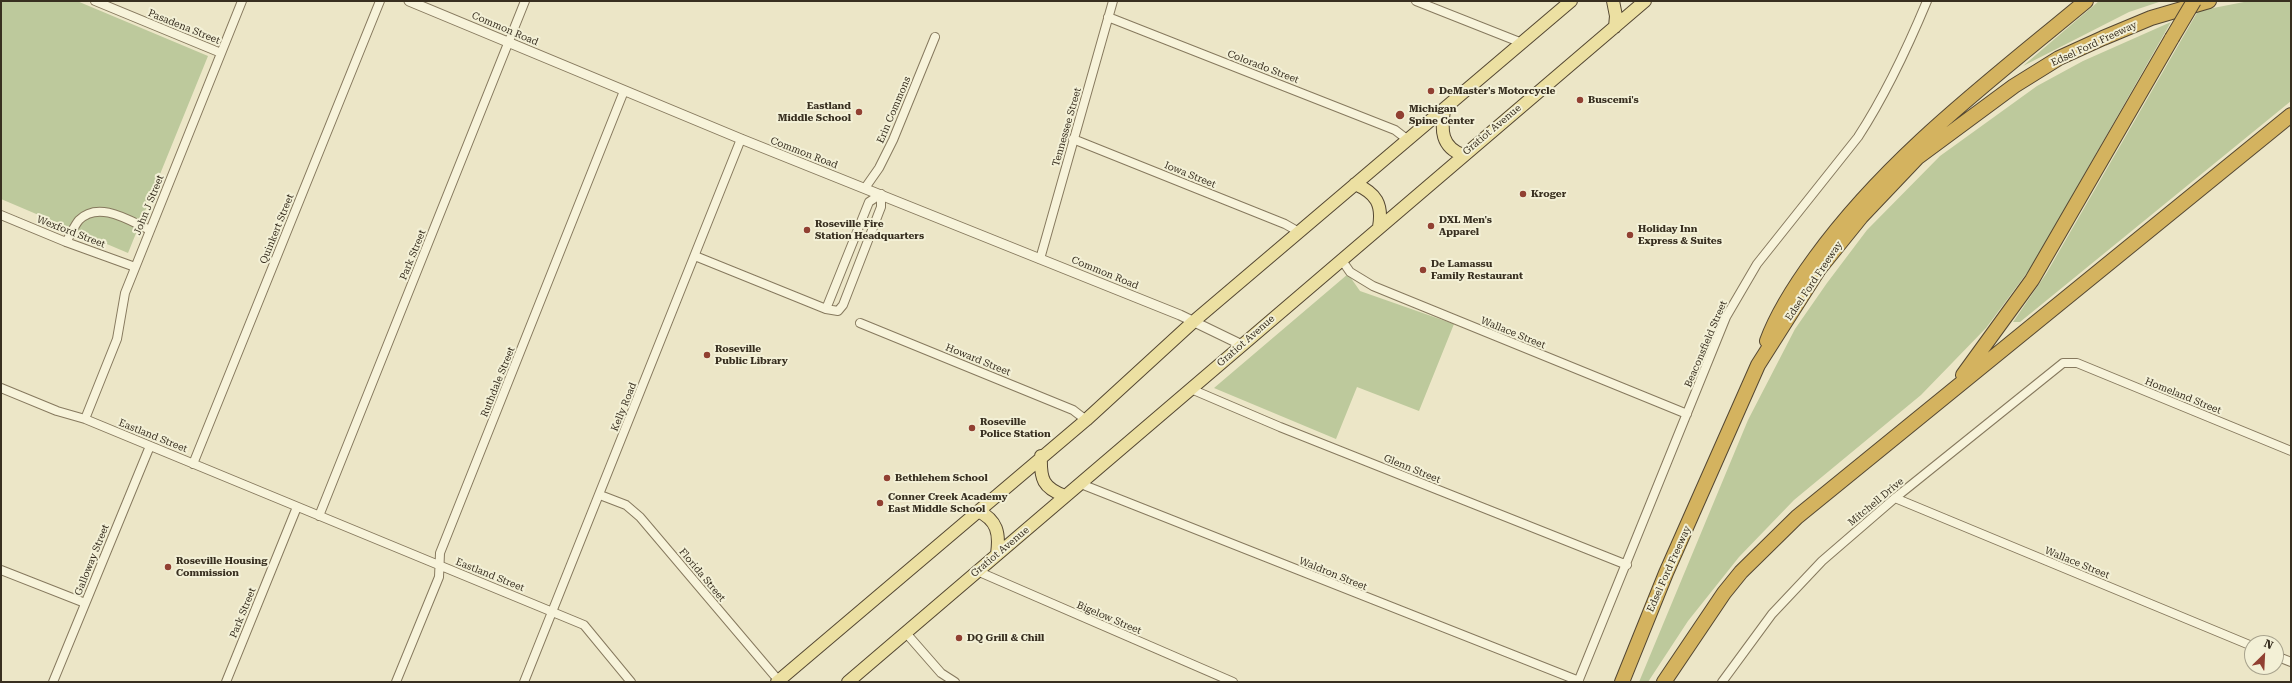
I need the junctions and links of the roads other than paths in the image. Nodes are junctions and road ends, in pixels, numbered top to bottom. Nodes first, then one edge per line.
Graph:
1 (95, 1) edge
2 (242, 1) edge
3 (380, 1) edge
4 (409, 1) edge
5 (526, 1) edge
6 (1113, 1) edge
7 (1416, 1) edge
8 (1571, 1) edge
9 (1613, 1) edge
10 (1646, 1) edge
11 (1927, 1) edge
12 (2086, 1) edge
13 (2194, 1) edge
14 (2208, 1) edge
15 (1108, 17) junction
16 (1615, 27) junction
17 (935, 37) dead end
18 (509, 42) junction
19 (1522, 43) junction
20 (222, 53) junction
21 (624, 91) junction
22 (1444, 110) junction
23 (2291, 115) edge
24 (1073, 139) junction
25 (741, 140) junction
26 (1408, 140) junction
27 (1463, 155) junction
28 (1356, 184) junction
29 (865, 188) junction
30 (881, 194) junction
31 (1, 215) edge
32 (1379, 227) junction
33 (150, 230) junction
34 (1299, 232) junction
35 (66, 242) junction
36 (695, 256) junction
37 (1040, 259) junction
38 (1341, 259) junction
39 (135, 267) junction
40 (826, 309) junction
41 (1193, 322) junction
42 (860, 323) dead end
43 (1242, 345) junction
44 (2068, 362) joint
45 (1758, 365) junction
46 (1, 388) edge
47 (1191, 389) junction
48 (1951, 391) junction
49 (1687, 414) junction
50 (85, 419) junction
51 (1086, 420) junction
52 (150, 446) junction
53 (2291, 451) edge
54 (1041, 456) junction
55 (193, 464) junction
56 (1081, 484) junction
57 (600, 495) junction
58 (1065, 496) junction
59 (1895, 498) junction
60 (297, 507) junction
61 (978, 511) junction
62 (319, 516) junction
63 (997, 554) junction
64 (1627, 564) junction
65 (439, 566) junction
66 (1, 570) edge
67 (977, 571) junction
68 (85, 603) junction
69 (553, 612) junction
70 (906, 633) junction
71 (2244, 643) edge
72 (53, 682) edge
73 (226, 682) edge
74 (396, 682) edge
75 (524, 682) edge
76 (631, 682) edge
77 (778, 682) edge
78 (848, 682) edge
79 (955, 682) edge
80 (1233, 682) edge
81 (1579, 682) edge
82 (1622, 682) edge
83 (1664, 682) edge
84 (1723, 682) edge

1 - 20 street, Pasadena Street
2 - 20 street, John J Street
3 - 55 street, Quinkert Street
4 - 18 street, Common Road
5 - 18 street, Park Street
6 - 15 street, Tennessee Street
7 - 19 street
8 - 19 main road
9 - 16 main road
10 - 16 main road, Gratiot Avenue
11 - 49 street, Beaconsfield Street
12 - 45 highway
13 - 48 highway, bridge
14 - 45 highway, Edsel Ford Freeway
15 - 24 street, Tennessee Street
15 - 26 street, Colorado Street
16 - 27 main road, Gratiot Avenue
17 - 29 street, Erin Commons
18 - 21 street, Common Road
18 - 62 street, Park Street
19 - 22 main road
20 - 33 street, John J Street
21 - 25 street, Common Road
21 - 65 street, Ruthdale Street
22 - 26 main road
22 - 27 main road
23 - 48 highway
24 - 34 street, Iowa Street
24 - 37 street, Tennessee Street
25 - 29 street, Common Road
25 - 36 street, Kelly Road
26 - 28 main road
27 - 32 main road, Gratiot Avenue
28 - 32 main road
28 - 34 main road
29 - 30 street, Common Road
30 - 37 street, Common Road
30 - 40 street
30 - 40 street
31 - 35 street, Wexford Street
32 - 38 main road, Gratiot Avenue
33 - 35 street
33 - 39 street, John J Street
34 - 41 main road
35 - 39 street, Wexford Street
36 - 40 street
36 - 57 street, Kelly Road
37 - 41 street, Common Road
38 - 43 main road, Gratiot Avenue
38 - 49 street, Wallace Street
39 - 50 street, John J Street
41 - 43 street, Common Road
41 - 51 main road
42 - 51 street, Howard Street
43 - 47 main road, Gratiot Avenue
44 - 53 street, Homeland Street
44 - 59 street, Mitchell Drive
45 - 82 highway, Edsel Ford Freeway
46 - 50 street, Eastland Street
47 - 56 main road, Gratiot Avenue
47 - 64 street, Glenn Street
48 - 83 highway
49 - 64 street, Beaconsfield Street
50 - 52 street, Eastland Street
51 - 54 main road
52 - 55 street, Eastland Street
52 - 68 street, Galloway Street
54 - 58 main road
54 - 61 main road
55 - 60 street, Eastland Street
56 - 58 main road, Gratiot Avenue
56 - 81 street, Waldron Street
57 - 69 street, Kelly Road
57 - 77 street, Florida Street
58 - 63 main road, Gratiot Avenue
59 - 71 street, Wallace Street
59 - 84 street, Mitchell Drive
60 - 62 street, Eastland Street
60 - 73 street, Park Street
61 - 63 main road
61 - 77 main road
62 - 65 street, Eastland Street
63 - 67 main road, Gratiot Avenue
64 - 81 street, Beaconsfield Street
65 - 69 street, Eastland Street
65 - 74 street, Ruthdale Street
66 - 68 street
67 - 70 main road, Gratiot Avenue
67 - 80 street, Bigelow Street
68 - 72 street, Galloway Street
69 - 75 street, Kelly Road
69 - 76 street, Eastland Street
70 - 78 main road, Gratiot Avenue
70 - 79 street

